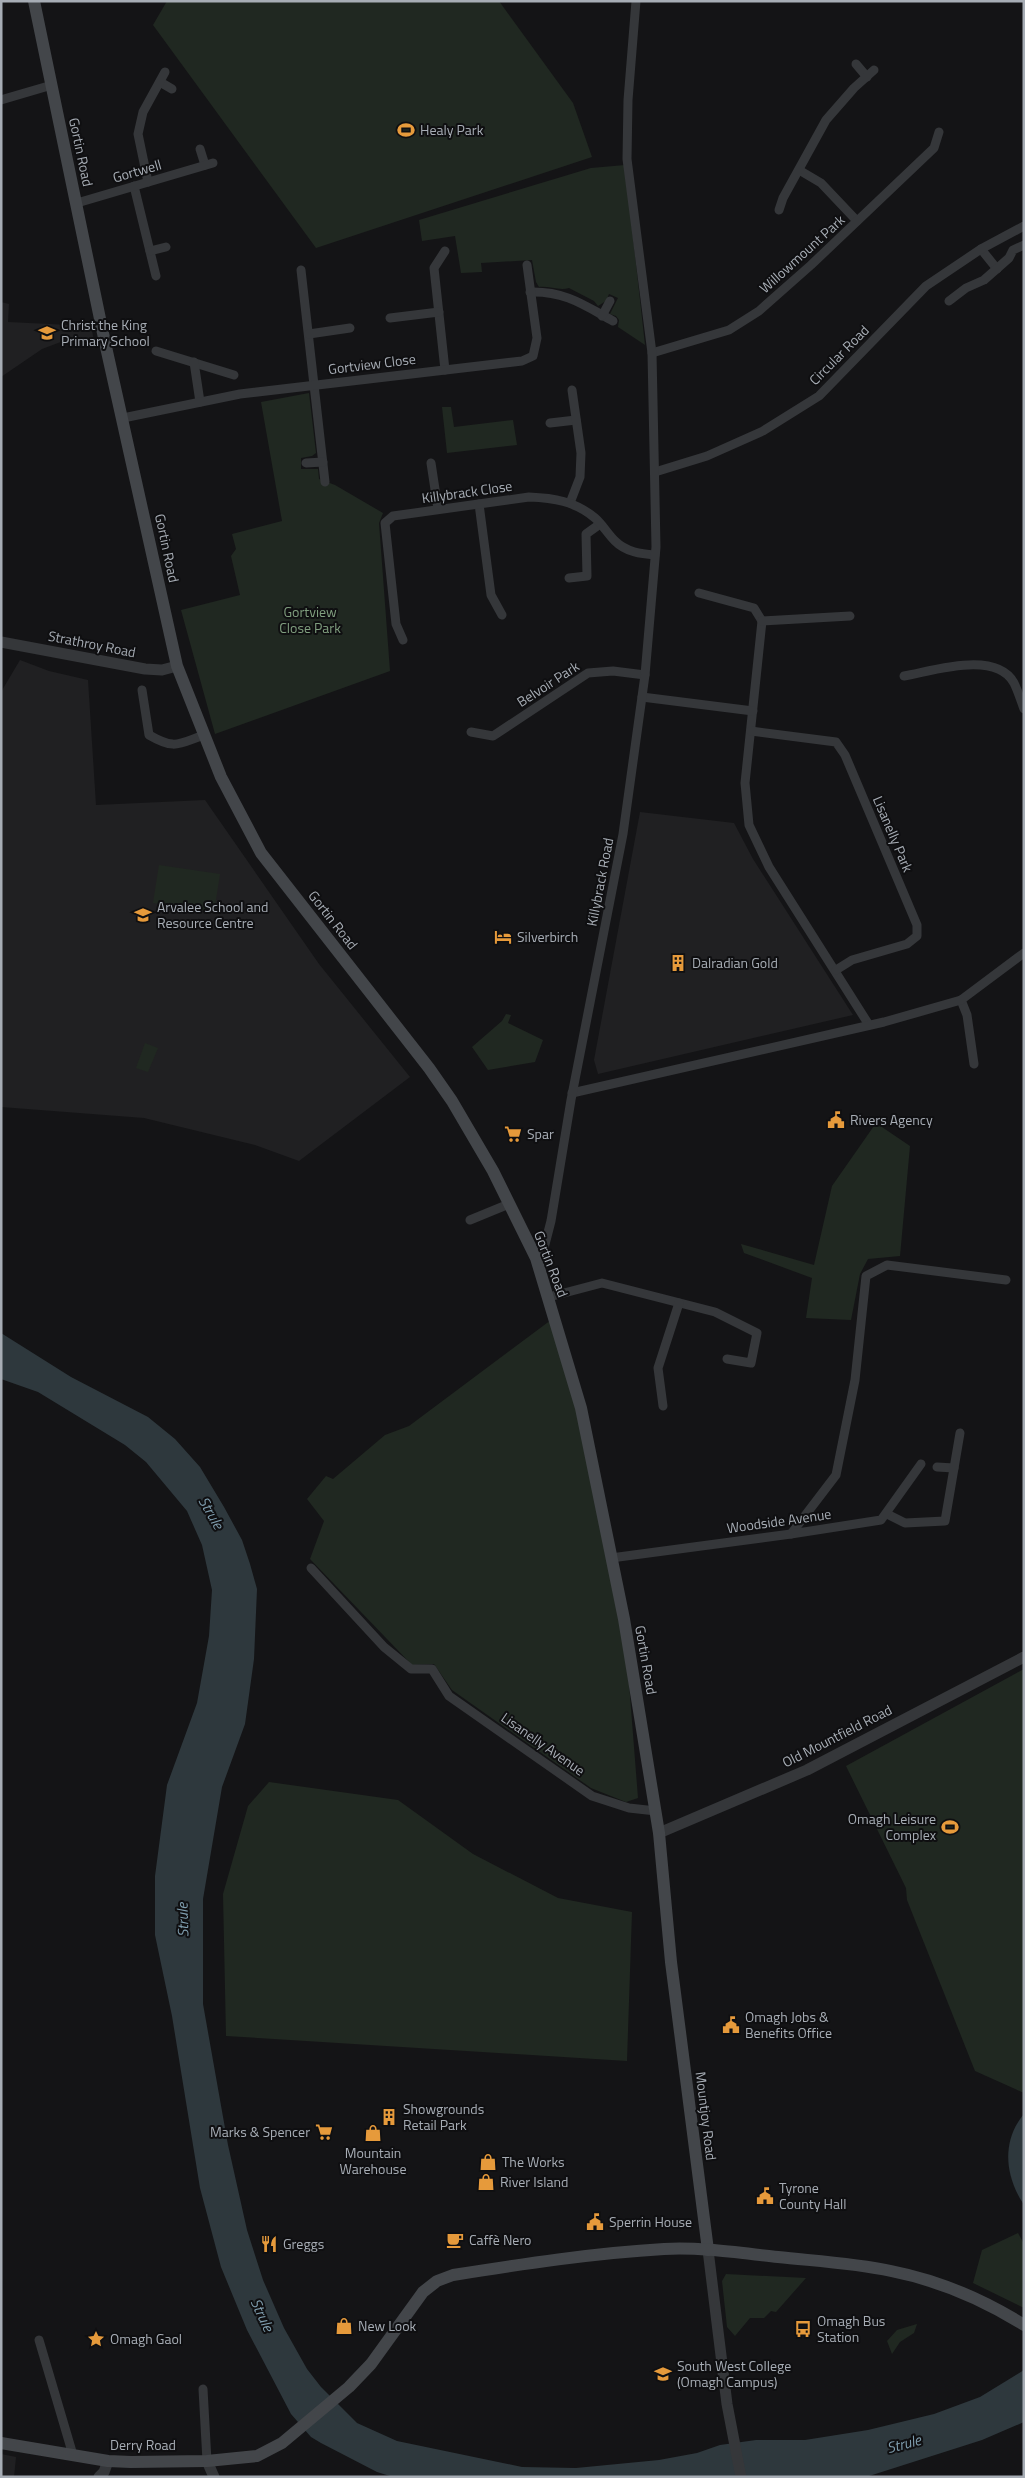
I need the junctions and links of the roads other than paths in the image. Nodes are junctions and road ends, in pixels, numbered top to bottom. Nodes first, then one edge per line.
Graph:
1 (34, 1) edge
2 (636, 1) edge
3 (856, 64) dead end
4 (165, 72) dead end
5 (160, 82) junction
6 (52, 85) junction
7 (172, 89) dead end
8 (1, 100) edge
9 (939, 132) dead end
10 (200, 149) dead end
11 (799, 170) junction
12 (148, 182) junction
13 (134, 186) junction
14 (77, 203) junction
15 (779, 210) dead end
16 (857, 221) junction
17 (1024, 226) edge
18 (1024, 244) edge
19 (166, 246) dead end
20 (981, 249) junction
21 (150, 251) junction
22 (445, 251) dead end
23 (527, 264) dead end
24 (997, 269) junction
25 (301, 270) dead end
26 (156, 276) dead end
27 (530, 292) junction
28 (610, 301) dead end
29 (949, 301) dead end
30 (439, 312) junction
31 (602, 316) junction
32 (390, 318) dead end
33 (613, 321) dead end
34 (350, 328) dead end
35 (308, 334) junction
36 (156, 351) dead end
37 (652, 352) junction
38 (194, 362) junction
39 (445, 370) junction
40 (234, 376) dead end
41 (314, 386) junction
42 (572, 390) dead end
43 (200, 402) junction
44 (123, 418) junction
45 (576, 420) junction
46 (550, 423) dead end
47 (323, 462) junction
48 (306, 463) dead end
49 (431, 463) dead end
50 (655, 472) junction
51 (325, 482) dead end
52 (570, 503) junction
53 (479, 504) junction
54 (438, 509) junction
55 (600, 524) junction
56 (655, 555) junction
57 (569, 578) dead end
58 (699, 593) dead end
59 (502, 614) dead end
60 (850, 616) dead end
61 (762, 621) junction
62 (403, 640) dead end
63 (1, 642) edge
64 (177, 666) junction
65 (645, 675) junction
66 (904, 676) dead end
67 (142, 690) dead end
68 (642, 697) junction
69 (1024, 709) edge
70 (753, 711) junction
71 (751, 731) junction
72 (471, 732) dead end
73 (204, 735) junction
74 (1024, 953) edge
75 (836, 970) junction
76 (961, 1000) junction
77 (869, 1025) junction
78 (974, 1064) dead end
79 (572, 1093) junction
80 (509, 1204) junction
81 (470, 1220) dead end
82 (536, 1258) junction
83 (1006, 1280) dead end
84 (549, 1297) junction
85 (679, 1303) junction
86 (726, 1359) dead end
87 (663, 1406) dead end
88 (960, 1433) dead end
89 (921, 1464) dead end
90 (937, 1467) dead end
91 (954, 1468) junction
92 (887, 1514) junction
93 (791, 1534) junction
94 (611, 1558) junction
95 (311, 1568) dead end
96 (1024, 1657) edge
97 (656, 1810) junction
98 (659, 1833) junction
99 (708, 2250) junction
100 (1024, 2325) edge
101 (39, 2340) dead end
102 (203, 2389) dead end
103 (1, 2444) edge
104 (73, 2455) junction
105 (108, 2461) junction
106 (207, 2461) junction
107 (99, 2477) edge
108 (214, 2477) edge
109 (741, 2477) edge

1 - 6 main road, Gortin Road
2 - 37 street, Killybrack Road
3 - 11 street
4 - 5 street
5 - 7 street
5 - 12 street
6 - 8 street
6 - 14 main road, Gortin Road
9 - 16 street, Willowmount Park
10 - 12 street, Gortwell
11 - 15 street
11 - 16 street
12 - 13 street, Gortwell
13 - 14 street, Gortwell
13 - 21 street
14 - 44 main road, Gortin Road
16 - 37 street, Willowmount Park
17 - 20 street, Circular Road
18 - 24 street
19 - 21 street
20 - 24 street
20 - 50 street, Circular Road
21 - 26 street
22 - 30 street
23 - 27 street, Gortview Close
24 - 29 street
25 - 35 street
27 - 31 street
27 - 39 street, Gortview Close
28 - 31 street
30 - 32 street
30 - 39 street
31 - 33 street
34 - 35 street
35 - 41 street
36 - 38 street
37 - 50 street, Killybrack Road
38 - 40 street
38 - 43 street
39 - 41 street, Gortview Close
41 - 43 street, Gortview Close
41 - 47 street
42 - 45 street
43 - 44 street, Gortview Close
44 - 64 main road, Gortin Road
45 - 46 street
45 - 52 street
47 - 48 street
47 - 51 street
49 - 54 street
50 - 56 street, Killybrack Road
52 - 53 street, Killybrack Close
52 - 55 street, Killybrack Close
53 - 54 street, Killybrack Close
53 - 59 street
54 - 62 street, Killybrack Close
55 - 56 street, Killybrack Close
55 - 57 street
56 - 65 street, Killybrack Road
58 - 61 street
60 - 61 street
61 - 70 street
63 - 64 street, Strathroy Road
64 - 73 main road, Gortin Road
65 - 68 street, Killybrack Road
65 - 72 street, Belvoir Park
66 - 69 street
67 - 73 street
68 - 70 street
68 - 79 street, Killybrack Road
70 - 71 street
71 - 75 street
71 - 75 street, Lisanelly Park
73 - 80 main road, Gortin Road
74 - 76 street
75 - 77 street
76 - 77 street
76 - 78 street
77 - 79 street
79 - 82 street, Killybrack Road
80 - 81 street
80 - 82 main road, Gortin Road
82 - 84 main road, Gortin Road
83 - 93 street
84 - 85 street
84 - 94 main road, Gortin Road
85 - 86 street
85 - 87 street
88 - 91 street
89 - 92 street
90 - 91 street
91 - 92 street
92 - 93 street, Woodside Avenue
93 - 94 street, Woodside Avenue
94 - 97 main road, Gortin Road
95 - 97 street, Lisanelly Avenue
96 - 98 street, Old Mountfield Road
97 - 98 main road, Gortin Road
98 - 99 main road, Mountjoy Road
99 - 100 main road, Derry Road
99 - 106 main road, Derry Road
99 - 109 street, Mountjoy Road
101 - 104 street
102 - 106 street
103 - 104 main road, Derry Road
104 - 105 main road, Derry Road
105 - 106 main road, Derry Road
105 - 107 street
106 - 108 street

